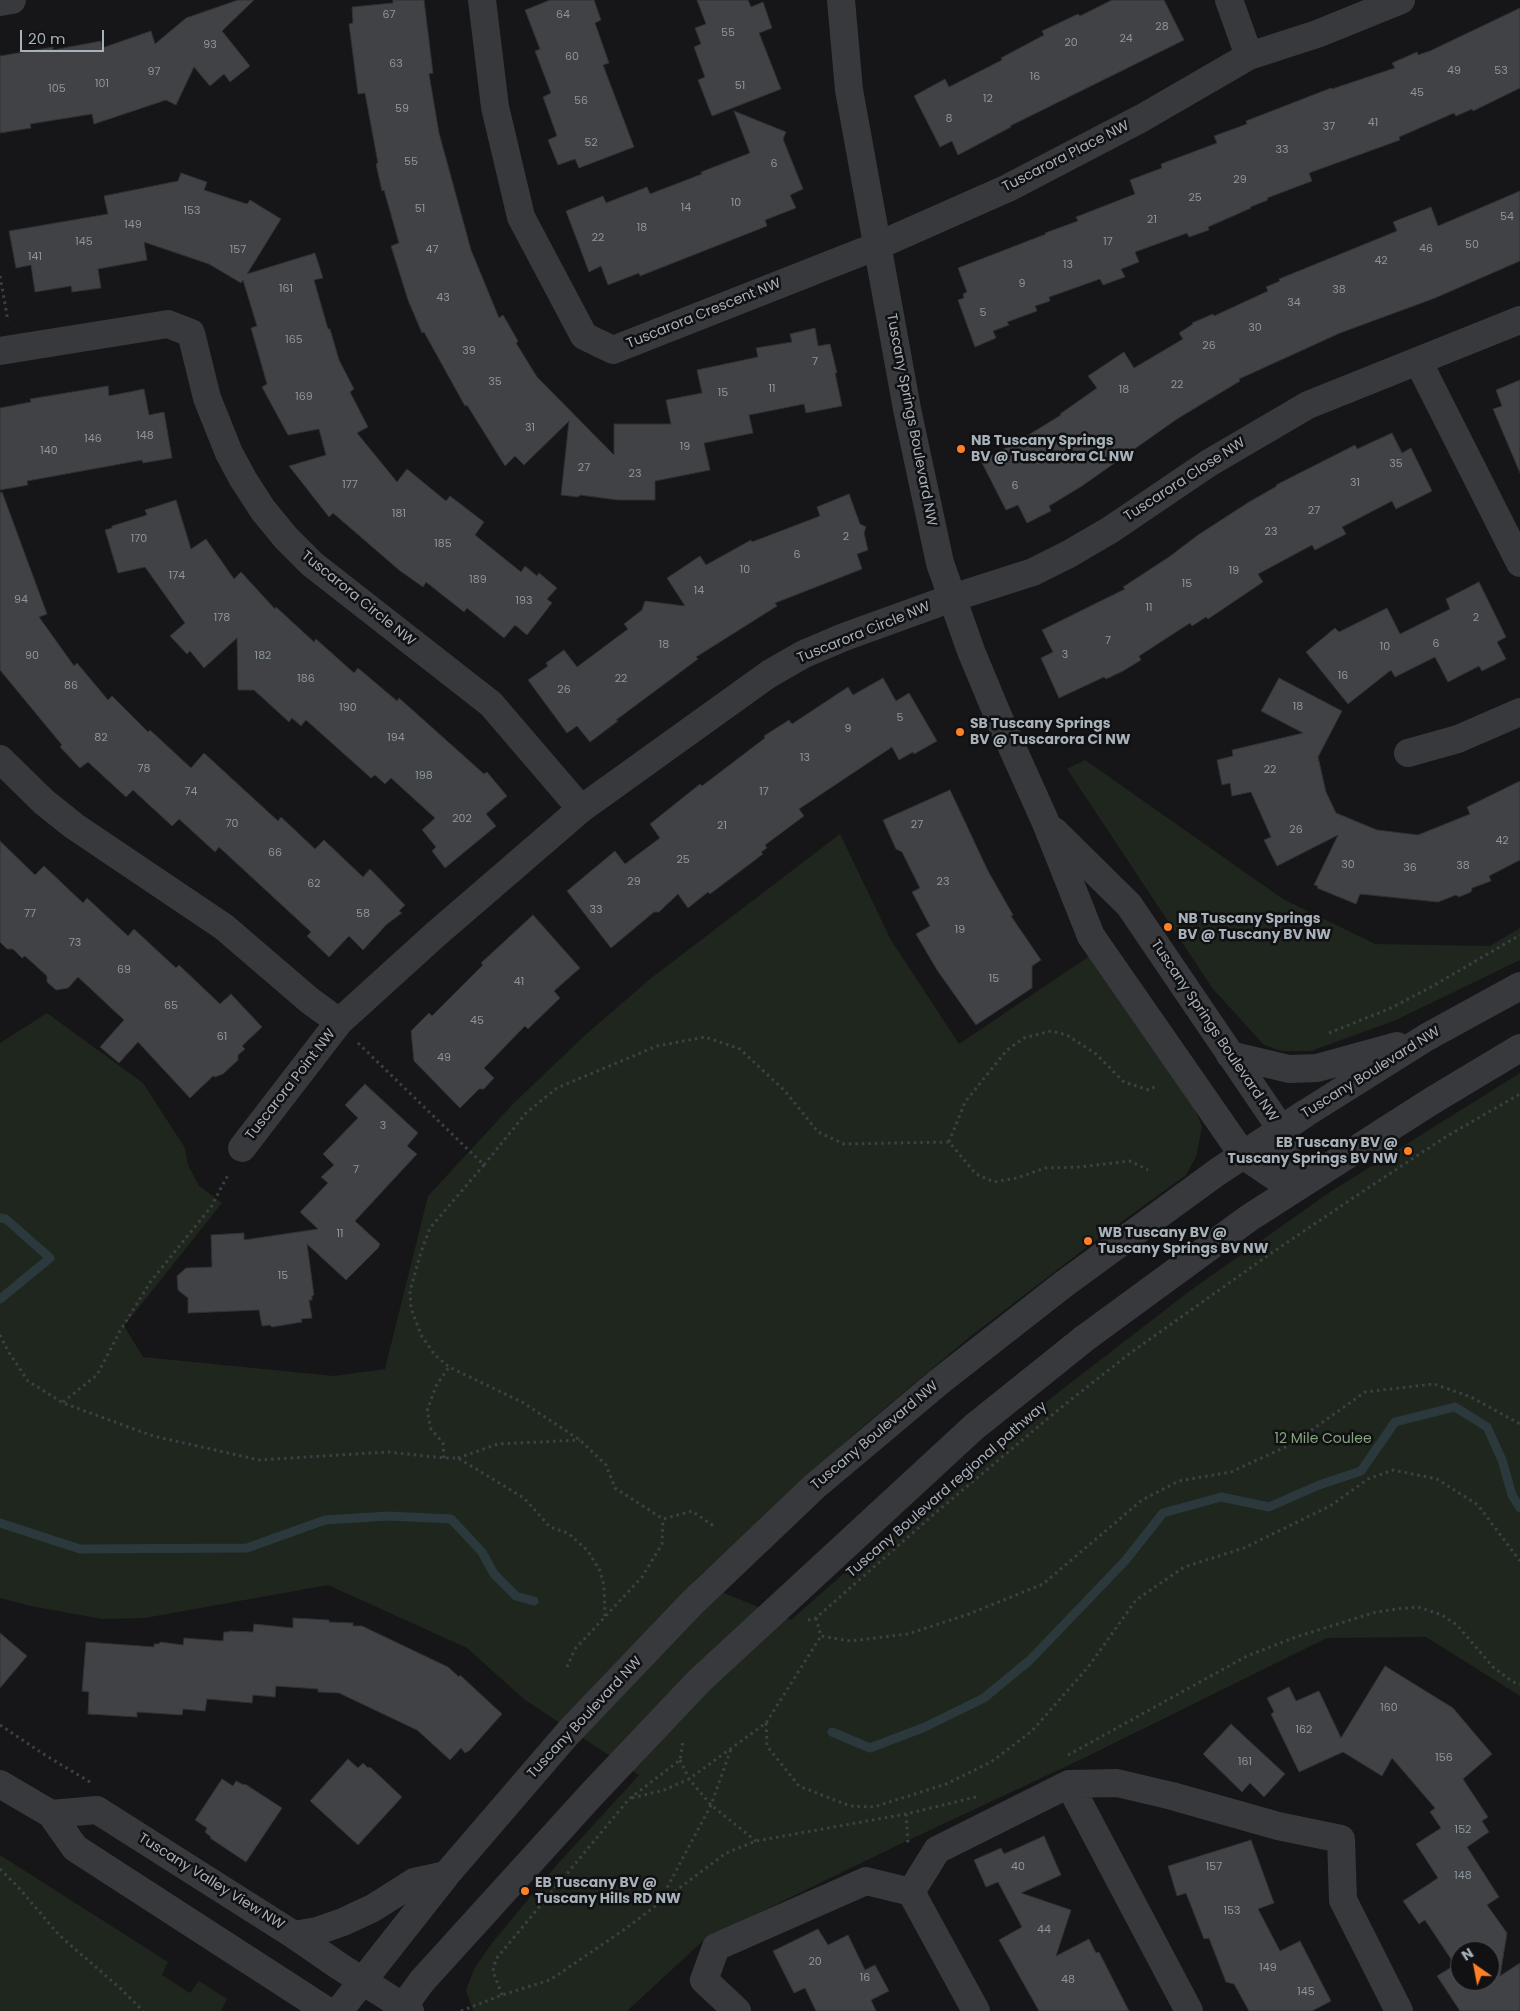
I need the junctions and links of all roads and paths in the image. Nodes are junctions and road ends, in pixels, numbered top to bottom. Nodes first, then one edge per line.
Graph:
1 (12, 0) edge
2 (482, 0) edge
3 (842, 0) edge
4 (1230, 0) edge
5 (1401, 0) edge
6 (0, 2) edge
7 (1249, 56) junction
8 (877, 246) junction
9 (0, 276) edge
10 (1520, 320) edge
11 (7, 350) edge
12 (1418, 361) junction
13 (1520, 563) edge
14 (952, 598) junction
15 (1520, 712) edge
16 (1408, 753) dead end
17 (0, 759) edge
18 (581, 809) junction
19 (1046, 823) junction
20 (1520, 935) edge
21 (1520, 986) edge
22 (339, 1022) junction
23 (1324, 1036) dead end
24 (1427, 1037) junction
25 (1520, 1048) edge
26 (1230, 1055) junction
27 (1156, 1086) dead end
28 (1520, 1094) edge
29 (1282, 1129) junction
30 (949, 1142) junction
31 (242, 1148) joint
32 (1242, 1155) junction
33 (484, 1165) junction
34 (1148, 1170) dead end
35 (1293, 1189) junction
36 (0, 1334) edge
37 (449, 1366) junction
38 (63, 1403) junction
39 (1520, 1424) edge
40 (580, 1440) junction
41 (444, 1458) junction
42 (458, 1458) junction
43 (663, 1519) junction
44 (714, 1527) dead end
45 (1520, 1561) edge
46 (605, 1616) junction
47 (816, 1618) junction
48 (804, 1621) dead end
49 (821, 1636) junction
50 (567, 1667) dead end
51 (1520, 1684) edge
52 (766, 1723) junction
53 (684, 1739) dead end
54 (731, 1749) junction
55 (680, 1760) junction
56 (1066, 1771) junction
57 (689, 1779) junction
58 (0, 1784) edge
59 (983, 1795) dead end
60 (629, 1799) junction
61 (711, 1805) junction
62 (51, 1814) junction
63 (756, 1841) junction
64 (0, 1869) edge
65 (446, 1875) junction
66 (912, 1892) junction
67 (660, 1902) junction
68 (294, 1935) junction
69 (363, 1981) junction
70 (502, 1995) junction
71 (404, 2009) edge
72 (143, 2011) edge
73 (327, 2011) edge
74 (339, 2011) edge
75 (461, 2011) edge
76 (738, 2011) edge
77 (976, 2011) edge
78 (1189, 2011) edge
79 (1399, 2011) edge

1 - 6 street
2 - 8 street, Tuscarora Crescent NW
3 - 8 street, Tuscany Springs Boulevard NW
4 - 7 street
5 - 7 street, Tuscarora Place NW
7 - 8 street, Tuscarora Place NW
8 - 14 street, Tuscany Springs Boulevard NW
9 - 11 path
10 - 12 street, Tuscarora Close NW
11 - 18 street, Tuscarora Circle NW
12 - 13 street
12 - 14 street, Tuscarora Close NW
14 - 18 street, Tuscarora Circle NW
14 - 19 street, Tuscany Springs Boulevard NW
15 - 16 street
17 - 22 street
18 - 22 street, Tuscarora Circle NW
19 - 26 street, Tuscany Springs Boulevard NW
19 - 32 street, Tuscany Springs Boulevard NW
20 - 23 path
21 - 24 street, Tuscany Boulevard NW
22 - 31 street, Tuscarora Point NW
22 - 33 path
24 - 26 street
24 - 29 street, Tuscany Boulevard NW
25 - 35 street
26 - 29 street, Tuscany Springs Boulevard NW
27 - 30 path
28 - 47 path, Tuscany Boulevard regional pathway
29 - 32 street, Tuscany Boulevard NW
29 - 35 street, Tuscany Springs Boulevard NW
30 - 33 path
30 - 34 path
31 - 38 path
32 - 35 street, Tuscany Springs Boulevard NW
32 - 65 street, Tuscany Boulevard NW
33 - 37 path
35 - 71 street
36 - 38 path
37 - 40 path
37 - 41 path
38 - 41 path
39 - 49 path
40 - 42 path
40 - 43 path
41 - 42 path
42 - 46 path
43 - 44 path
43 - 46 path
45 - 52 path
46 - 50 path
47 - 48 path, Tuscany Boulevard regional pathway
47 - 49 path
49 - 52 path
51 - 56 path
52 - 54 path
53 - 55 path
54 - 57 path
54 - 61 path
55 - 57 path
55 - 60 path
56 - 66 street
56 - 78 street
56 - 79 street
57 - 60 path
57 - 61 path
58 - 62 street
59 - 63 path
60 - 70 path
61 - 63 path
61 - 67 path
62 - 68 street, Tuscany Valley View NW
62 - 73 street
63 - 67 path
64 - 72 path
65 - 68 street
65 - 69 street, Tuscany Boulevard NW
66 - 76 street
66 - 77 street
67 - 70 path
68 - 69 street, Tuscany Valley View NW
69 - 71 street, Tuscany Valley View NW
69 - 74 street, Tuscany Boulevard NW
70 - 75 path

